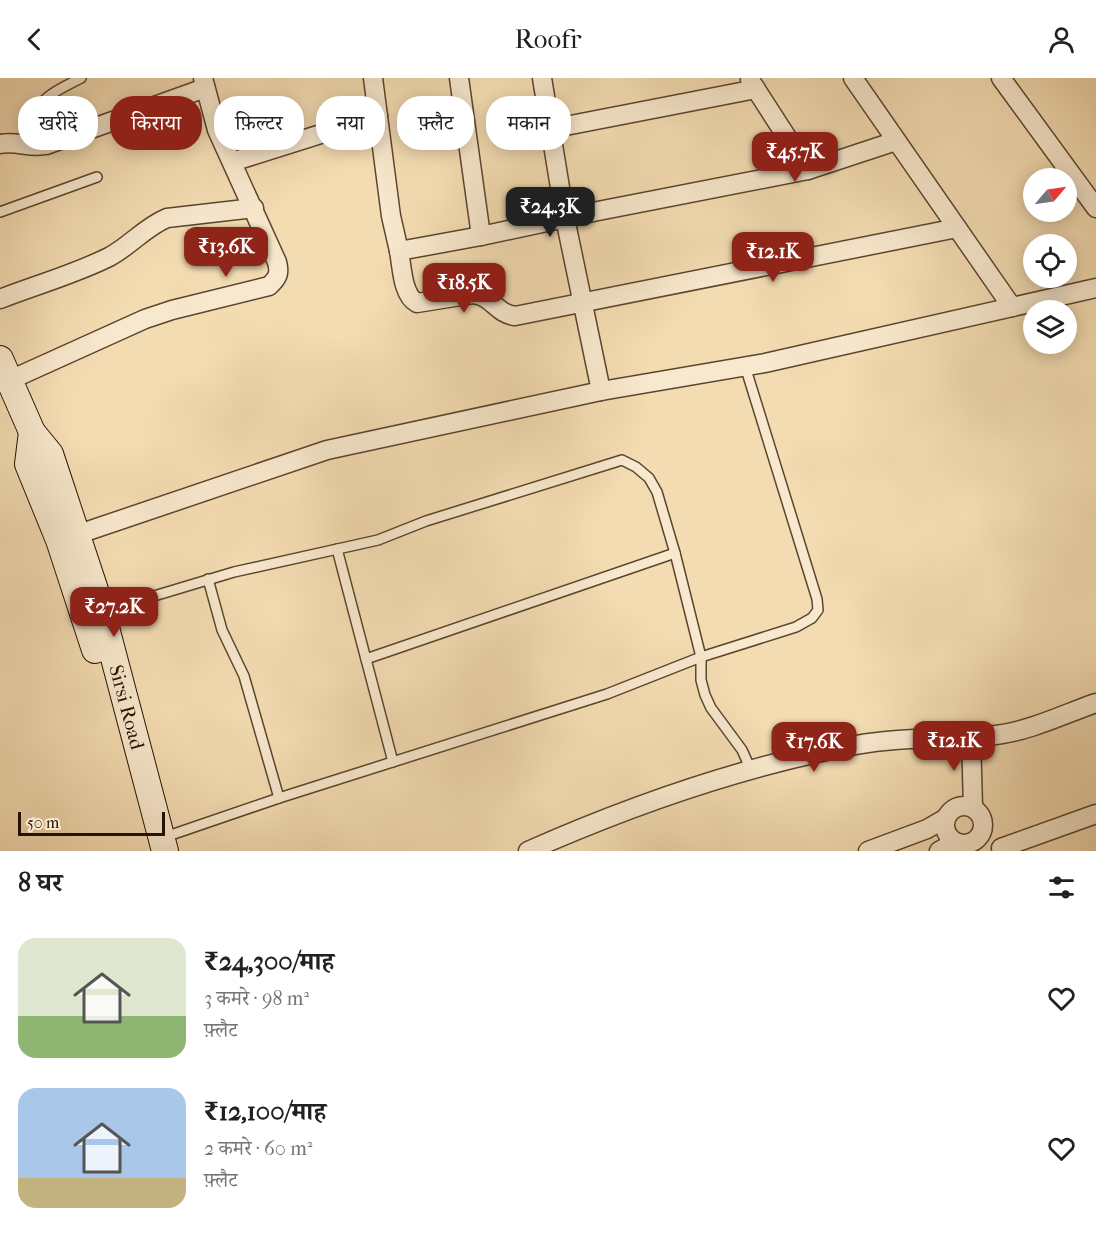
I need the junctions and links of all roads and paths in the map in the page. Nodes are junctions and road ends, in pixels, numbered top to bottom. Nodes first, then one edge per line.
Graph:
1 (81, 78) edge
2 (374, 78) edge
3 (459, 78) edge
4 (542, 78) edge
5 (853, 78) edge
6 (1001, 78) edge
7 (204, 83) edge
8 (752, 83) edge
9 (48, 96) edge
10 (376, 96) edge
11 (545, 96) edge
12 (571, 124) edge
13 (98, 125) edge
14 (316, 136) edge
15 (896, 141) junction
16 (18, 143) edge
17 (0, 144) edge
18 (382, 150) edge
19 (554, 150) edge
20 (232, 162) junction
21 (808, 170) junction
22 (98, 177) dead end
23 (254, 208) junction
24 (1096, 208) edge
25 (0, 212) edge
26 (565, 218) junction
27 (957, 228) junction
28 (481, 237) junction
29 (399, 251) junction
30 (1096, 288) edge
31 (0, 299) edge
32 (583, 304) junction
33 (1012, 307) junction
34 (745, 366) junction
35 (5, 369) edge
36 (601, 391) junction
37 (68, 538) junction
38 (337, 549) junction
39 (675, 553) junction
40 (208, 579) junction
41 (102, 611) junction
42 (701, 657) junction
43 (366, 659) junction
44 (1096, 703) edge
45 (970, 736) junction
46 (393, 762) junction
47 (751, 770) junction
48 (279, 798) junction
49 (973, 807) junction
50 (1096, 814) edge
51 (946, 818) junction
52 (984, 828) junction
53 (967, 846) edge
54 (158, 847) edge
55 (1002, 850) edge
56 (528, 851) edge
57 (868, 851) edge
58 (939, 851) edge

1 - 9 lane
2 - 10 street
3 - 28 street
4 - 11 street
5 - 15 street
6 - 24 street
7 - 13 street
7 - 20 street
8 - 12 street
8 - 21 street
14 - 20 street
15 - 21 street
15 - 27 street
16 - 17 street
18 - 29 street
19 - 26 street
20 - 23 street
21 - 26 street
22 - 25 lane
23 - 31 street
23 - 35 street
26 - 28 street
26 - 32 street
27 - 32 street
27 - 33 street
28 - 29 street
29 - 32 street
30 - 33 street
32 - 36 street
33 - 34 street
34 - 36 street
34 - 42 lane
35 - 37 main road, Sirsi Road
36 - 37 street
37 - 41 main road, Sirsi Road
37 - 54 main road, Sirsi Road
38 - 39 lane
38 - 40 lane
38 - 43 lane
39 - 42 lane
39 - 43 lane
40 - 41 lane
40 - 48 lane
41 - 54 main road, Sirsi Road
42 - 46 lane
42 - 47 lane
43 - 46 lane
44 - 45 street
45 - 47 street
45 - 49 street
46 - 48 lane
47 - 56 street
48 - 54 lane
49 - 51 street
49 - 52 street
50 - 55 street
51 - 53 street
51 - 57 street
52 - 53 street
52 - 55 street
53 - 58 street

